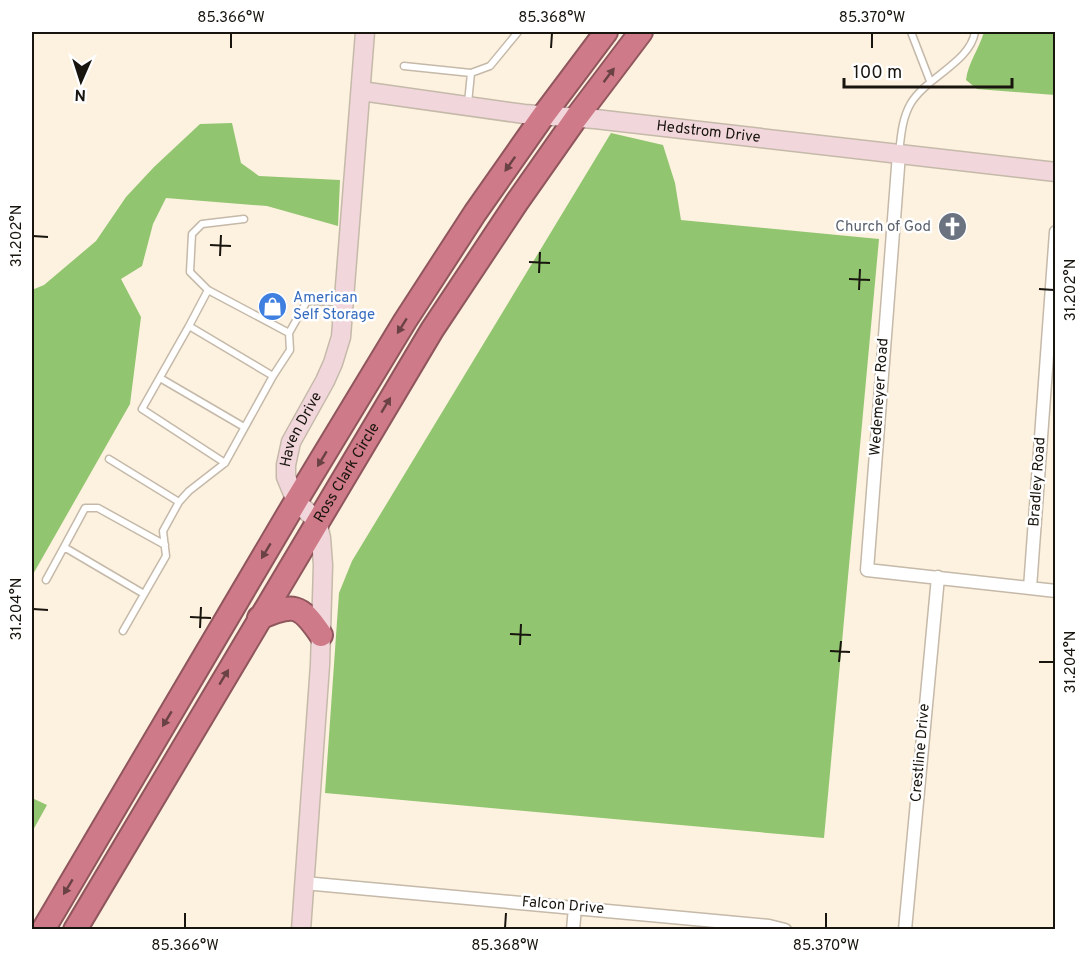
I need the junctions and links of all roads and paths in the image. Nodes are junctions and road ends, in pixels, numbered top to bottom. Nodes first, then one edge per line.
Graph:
1 (364, 32) edge
2 (518, 32) edge
3 (606, 32) edge
4 (641, 32) edge
5 (911, 32) edge
6 (975, 32) edge
7 (404, 66) dead end
8 (471, 73) junction
9 (930, 81) junction
10 (361, 91) junction
11 (467, 106) junction
12 (543, 116) junction
13 (576, 118) junction
14 (899, 154) junction
15 (1056, 172) edge
16 (244, 219) dead end
17 (1056, 232) edge
18 (208, 290) junction
19 (345, 302) junction
20 (189, 326) junction
21 (288, 333) junction
22 (273, 376) junction
23 (160, 378) junction
24 (243, 427) junction
25 (110, 459) dead end
26 (225, 463) junction
27 (178, 501) junction
28 (296, 501) junction
29 (317, 521) junction
30 (165, 545) junction
31 (64, 547) junction
32 (938, 577) junction
33 (46, 580) dead end
34 (1030, 588) junction
35 (1056, 591) edge
36 (144, 594) junction
37 (259, 618) junction
38 (123, 632) dead end
39 (321, 635) junction
40 (106, 824) junction
41 (130, 837) junction
42 (304, 883) junction
43 (575, 907) junction
44 (43, 930) edge
45 (75, 930) edge
46 (301, 930) edge
47 (573, 930) edge
48 (785, 930) edge
49 (905, 930) edge

1 - 10 street, Haven Drive
2 - 8 lane
3 - 12 highway, Ross Clark Circle
13 -> 4 highway, Ross Clark Circle
5 - 9 lane
6 - 9 lane
7 - 8 lane
8 - 11 lane
9 - 14 lane
10 - 11 street, Hedstrom Drive
10 - 19 street, Haven Drive
11 - 12 street, Hedstrom Drive
12 - 13 street, Hedstrom Drive
12 -> 28 highway, Ross Clark Circle
13 - 14 street, Hedstrom Drive
29 -> 13 highway, Ross Clark Circle
14 - 15 street, Hedstrom Drive
14 - 32 street, Wedemeyer Road
16 - 18 lane
17 - 34 street, Bradley Road
18 - 20 lane
18 - 21 lane
19 - 21 lane
19 - 28 street, Haven Drive
20 - 22 lane
20 - 23 lane
21 - 22 lane
22 - 24 lane
23 - 24 lane
23 - 26 lane
24 - 26 lane
25 - 27 lane
26 - 27 lane
27 - 30 lane
28 - 29 street, Haven Drive
28 -> 40 highway, Ross Clark Circle
29 - 37 highway, Ross Clark Circle
29 - 39 street
30 - 31 lane
30 - 36 lane
31 - 33 lane
31 - 36 lane
32 - 34 street
32 - 49 street, Crestline Drive
34 - 35 street
36 - 38 lane
37 - 39 highway
41 -> 37 highway, Ross Clark Circle
39 - 42 street
40 - 41 highway
40 -> 44 highway, Ross Clark Circle
41 - 45 highway, Ross Clark Circle
42 - 43 street, Falcon Drive
42 - 46 street
43 - 47 street
43 - 48 street, Falcon Drive

